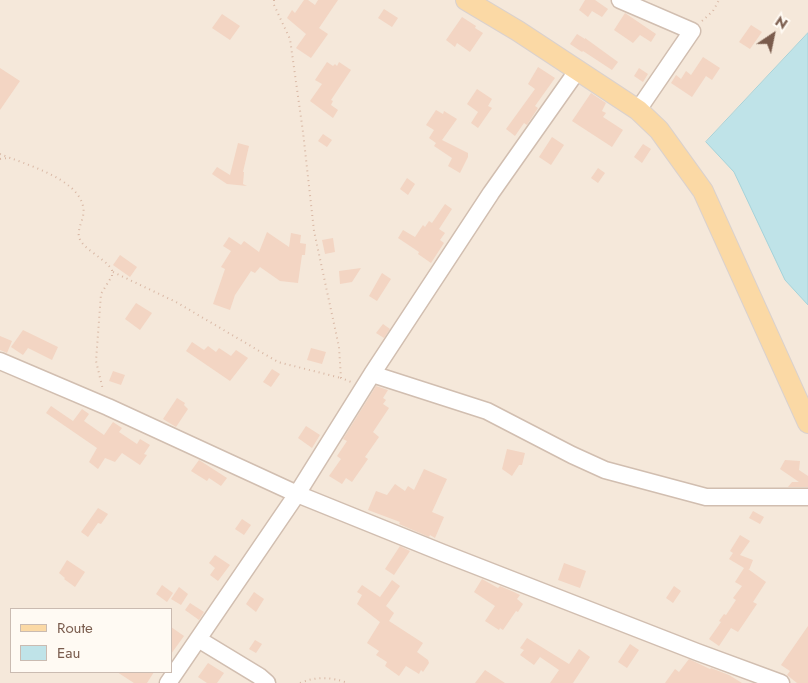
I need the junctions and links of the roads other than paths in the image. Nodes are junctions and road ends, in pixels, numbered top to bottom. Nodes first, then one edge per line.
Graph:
1 (466, 0) edge
2 (620, 0) edge
3 (577, 71) junction
4 (638, 110) junction
5 (0, 360) edge
6 (367, 381) junction
7 (808, 423) edge
8 (297, 494) junction
9 (808, 497) edge
10 (198, 639) junction
11 (168, 683) edge
12 (267, 683) edge
13 (781, 683) edge

1 - 3 main road
2 - 4 street
3 - 4 main road
3 - 6 street
4 - 7 main road
5 - 8 street
6 - 8 street
6 - 9 street
8 - 10 street
8 - 13 street
10 - 11 street
10 - 12 street

